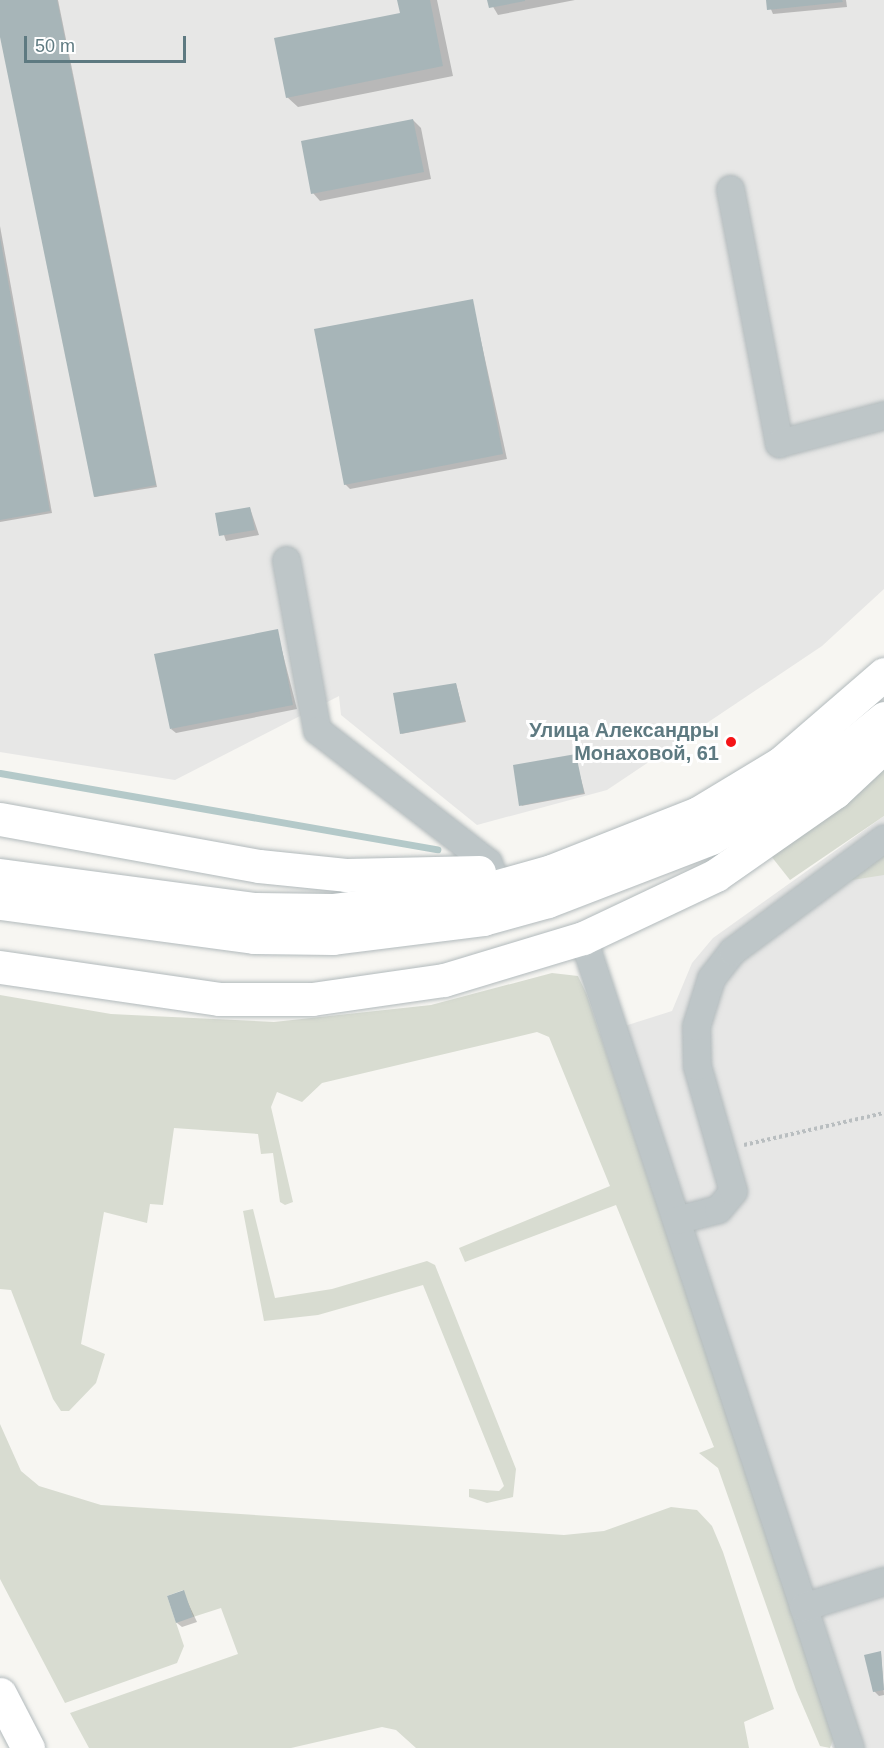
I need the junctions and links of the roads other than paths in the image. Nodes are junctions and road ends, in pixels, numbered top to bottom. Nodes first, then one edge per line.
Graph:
1 (730, 189) dead end
2 (884, 415) edge
3 (286, 560) dead end
4 (884, 674) edge
5 (884, 718) edge
6 (884, 746) edge
7 (0, 819) edge
8 (884, 838) edge
9 (0, 875) edge
10 (494, 879) junction
11 (50, 897) junction
12 (0, 903) edge
13 (583, 938) junction
14 (0, 967) edge
15 (676, 1220) junction
16 (875, 1583) edge
17 (803, 1606) junction
18 (0, 1694) edge
19 (28, 1748) edge
20 (850, 1748) edge

1 - 2 street
3 - 10 street
4 - 10 main road
5 - 11 main road
6 - 13 main road
7 - 10 main road
8 - 15 street
9 - 11 main road
10 - 11 main road
11 - 12 main road
13 - 14 main road
13 - 15 street
15 - 17 street
16 - 17 street
17 - 20 street
18 - 19 main road

